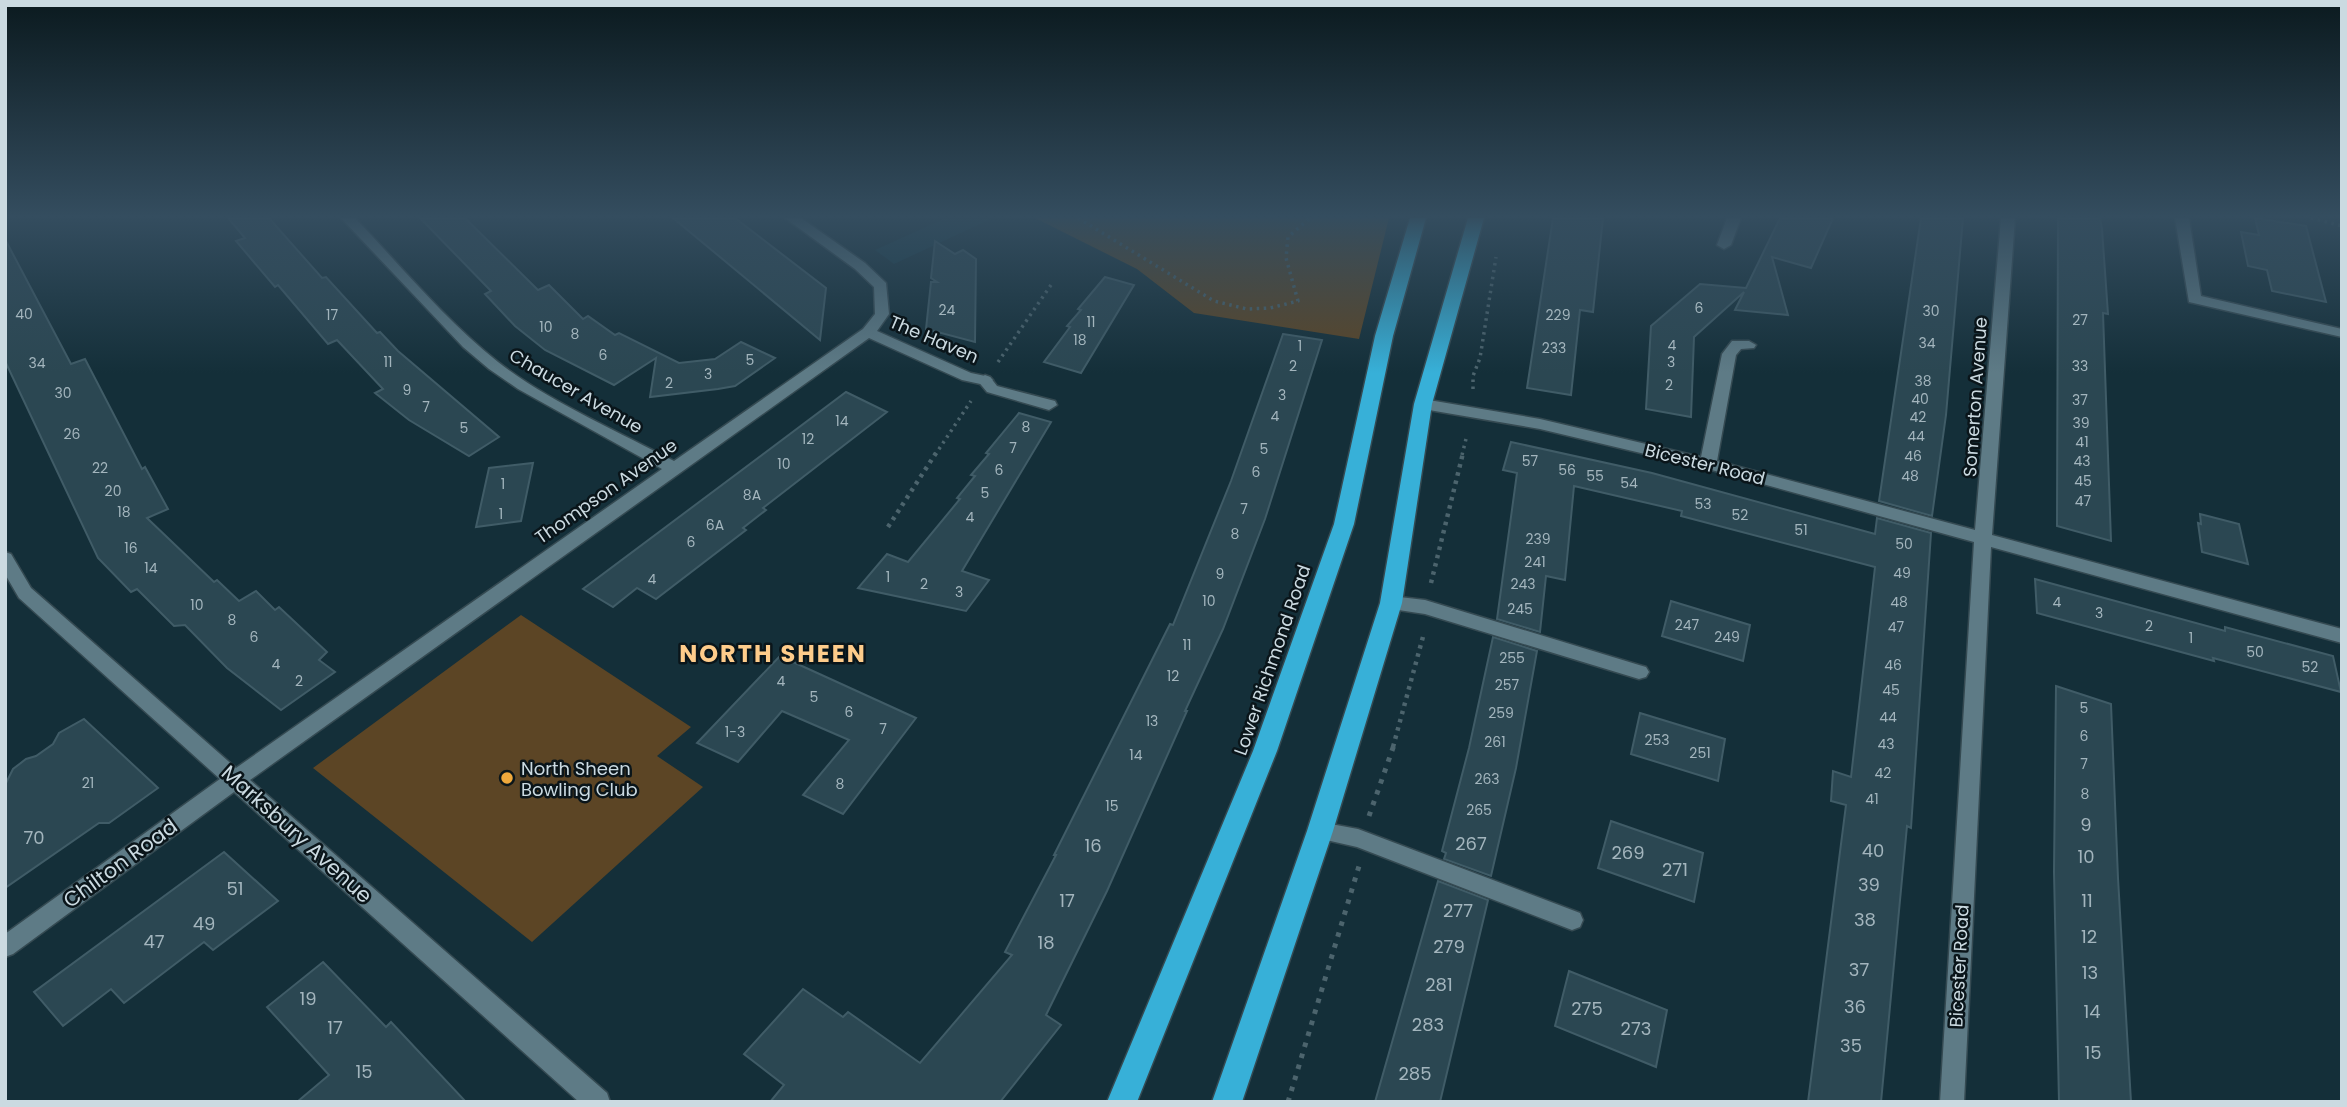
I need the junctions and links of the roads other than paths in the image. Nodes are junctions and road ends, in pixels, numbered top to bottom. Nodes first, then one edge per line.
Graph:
1 (397, 270) edge
2 (864, 270) edge
3 (1403, 270) edge
4 (1461, 270) edge
5 (2004, 270) edge
6 (2190, 270) edge
7 (868, 332) junction
8 (2342, 333) edge
9 (1749, 345) dead end
10 (1423, 404) junction
11 (1049, 405) dead end
12 (1708, 464) junction
13 (673, 468) junction
14 (1983, 537) junction
15 (5, 558) edge
16 (1391, 603) junction
17 (2342, 636) edge
18 (1639, 672) dead end
19 (236, 779) junction
20 (1320, 831) junction
21 (1572, 920) dead end
22 (5, 947) edge
23 (598, 1102) edge
24 (1122, 1102) edge
25 (1227, 1102) edge
26 (1952, 1102) edge

1 - 13 street, Chaucer Avenue
2 - 7 street
3 - 24 highway, Lower Richmond Road
4 - 10 highway
5 - 14 street, Somerton Avenue
6 - 8 street
7 - 11 street, The Haven
7 - 13 street, Thompson Avenue
9 - 12 street
10 - 12 street, Bicester Road
10 - 16 highway
12 - 14 street, Bicester Road
13 - 19 street, Thompson Avenue
14 - 17 street, Bicester Road
14 - 26 street, Bicester Road
15 - 19 street, Marksbury Avenue
16 - 18 street
16 - 20 highway
19 - 22 street, Chilton Road
19 - 23 street, Marksbury Avenue
20 - 21 street
20 - 25 highway

